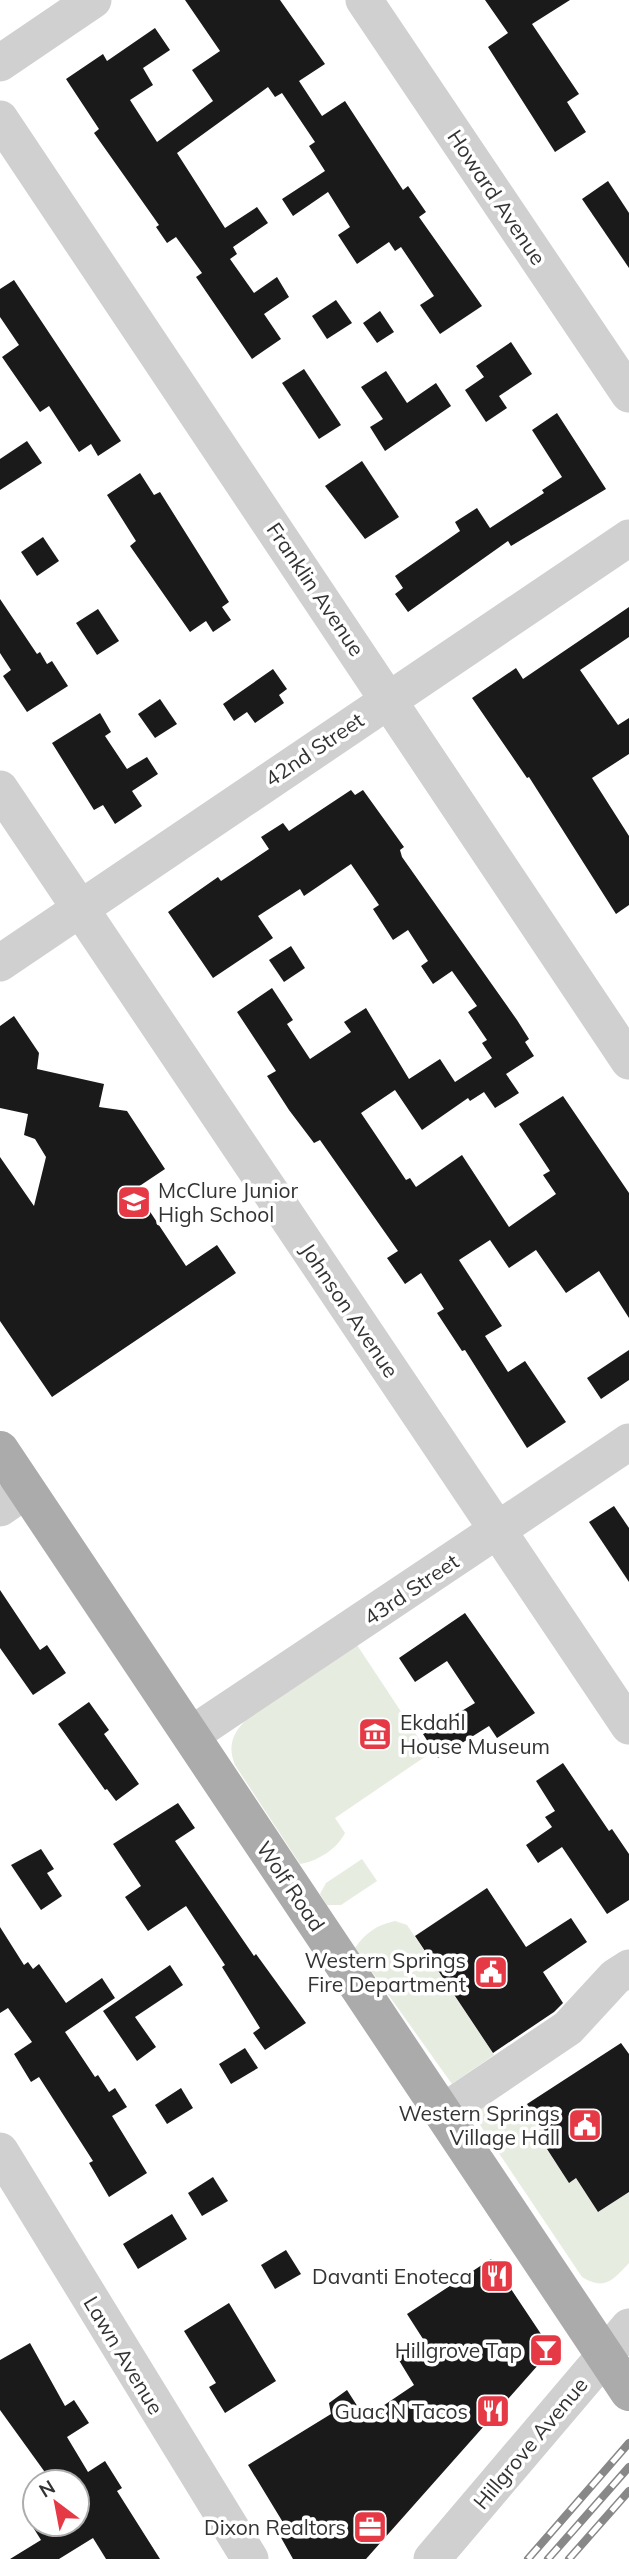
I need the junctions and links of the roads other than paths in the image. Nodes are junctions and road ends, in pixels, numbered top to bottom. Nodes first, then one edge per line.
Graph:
1 (93, 0) edge
2 (365, 0) edge
3 (0, 63) edge
4 (0, 120) edge
5 (629, 394) edge
6 (629, 538) edge
7 (389, 698) junction
8 (0, 789) edge
9 (80, 909) junction
10 (0, 963) edge
11 (629, 1061) edge
12 (629, 1441) edge
13 (0, 1450) edge
14 (13, 1499) edge
15 (499, 1530) junction
16 (629, 1726) edge
17 (191, 1735) junction
18 (629, 1968) edge
19 (442, 2113) junction
20 (0, 2151) edge
21 (629, 2327) edge
22 (604, 2356) junction
23 (629, 2392) edge
24 (250, 2559) edge
25 (432, 2559) edge

1 - 3 street
2 - 5 street, Howard Avenue
4 - 7 street, Franklin Avenue
6 - 7 street, 42nd Street
7 - 9 street, 42nd Street
7 - 11 street, Franklin Avenue
8 - 9 street, Johnson Avenue
9 - 10 street, 42nd Street
9 - 15 street, Johnson Avenue
12 - 15 street, 43rd Street
13 - 14 main road, Wolf Road
14 - 17 main road, Wolf Road
15 - 16 street, Johnson Avenue
15 - 17 street, 43rd Street
17 - 19 main road, Wolf Road
18 - 19 street
19 - 22 main road, Wolf Road
20 - 24 street, Lawn Avenue
21 - 22 street, Hillgrove Avenue
22 - 23 main road, Wolf Road
22 - 25 street, Hillgrove Avenue

